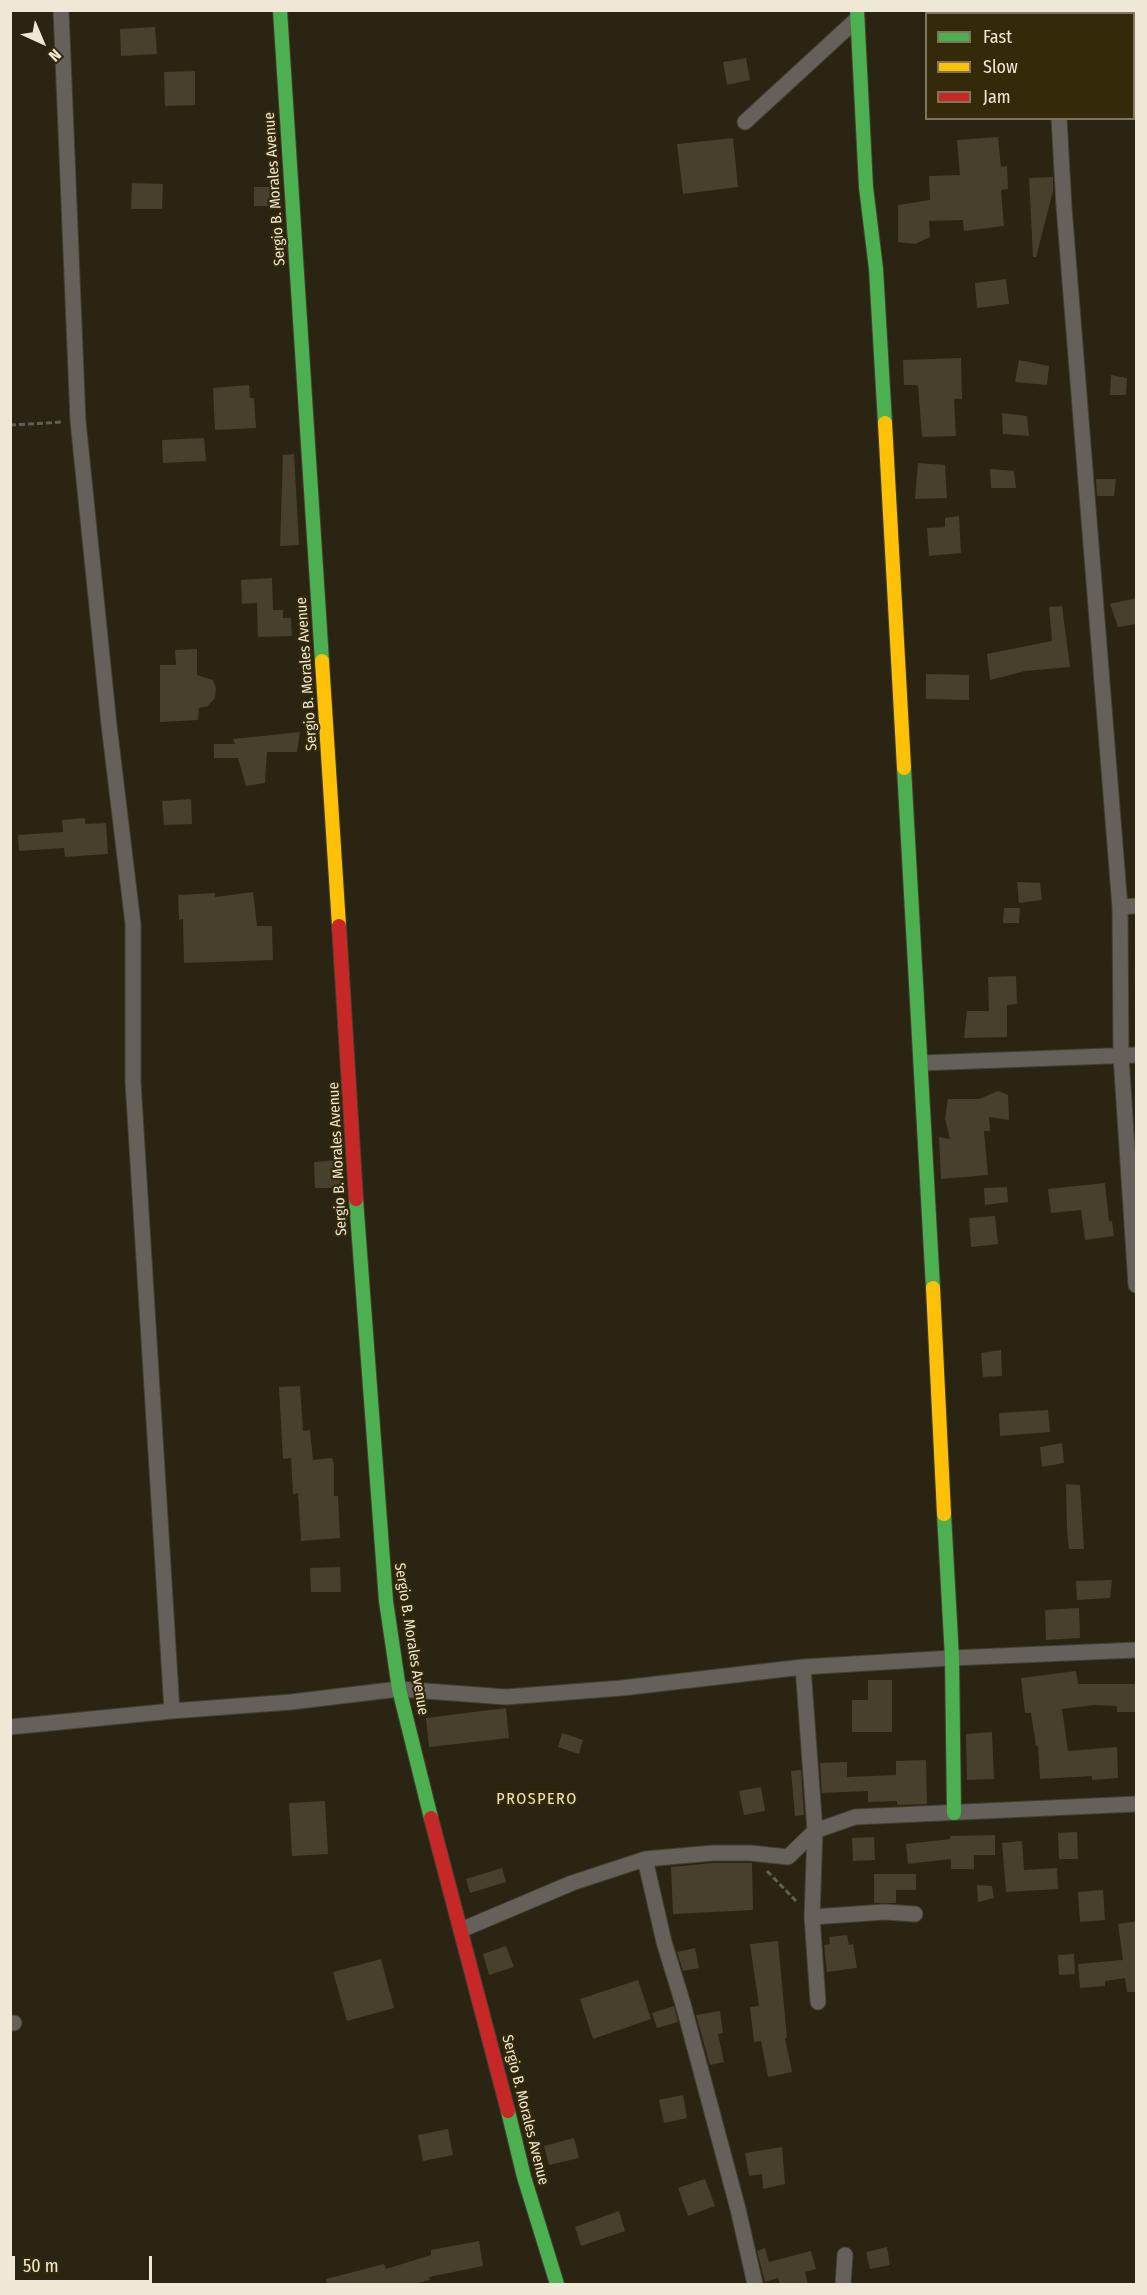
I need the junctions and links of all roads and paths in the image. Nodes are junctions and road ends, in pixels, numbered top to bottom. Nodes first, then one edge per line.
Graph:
1 (62, 10) edge
2 (280, 10) edge
3 (857, 15) edge
4 (1059, 120) edge
5 (745, 122) dead end
6 (78, 421) junction
7 (10, 426) edge
8 (1137, 906) edge
9 (1120, 907) junction
10 (1129, 1055) edge
11 (921, 1063) junction
12 (1137, 1285) edge
13 (1137, 1650) edge
14 (952, 1658) junction
15 (803, 1667) junction
16 (399, 1689) junction
17 (172, 1711) junction
18 (10, 1727) edge
19 (1137, 1804) edge
20 (954, 1813) junction
21 (815, 1830) junction
22 (750, 1853) junction
23 (645, 1859) junction
24 (915, 1914) dead end
25 (812, 1917) junction
26 (461, 1930) junction
27 (818, 2002) dead end
28 (845, 2255) dead end
29 (557, 2284) edge
30 (755, 2284) edge
31 (843, 2284) edge

1 - 6 street
2 - 16 main road, Sergio B. Morales Avenue
3 - 5 street
3 - 11 main road
4 - 9 street
6 - 7 path
6 - 17 street
8 - 9 street
9 - 10 street
10 - 11 street
10 - 12 street
11 - 14 main road
13 - 14 street
14 - 15 street
14 - 20 main road
15 - 16 street
15 - 21 street
16 - 17 street
16 - 26 main road, Sergio B. Morales Avenue
17 - 18 street
19 - 20 street
20 - 21 street
21 - 22 street
21 - 25 street
22 - 23 street
22 - 25 path
23 - 26 street
23 - 30 street
24 - 25 street
25 - 27 street
26 - 29 main road, Sergio B. Morales Avenue
28 - 31 street

